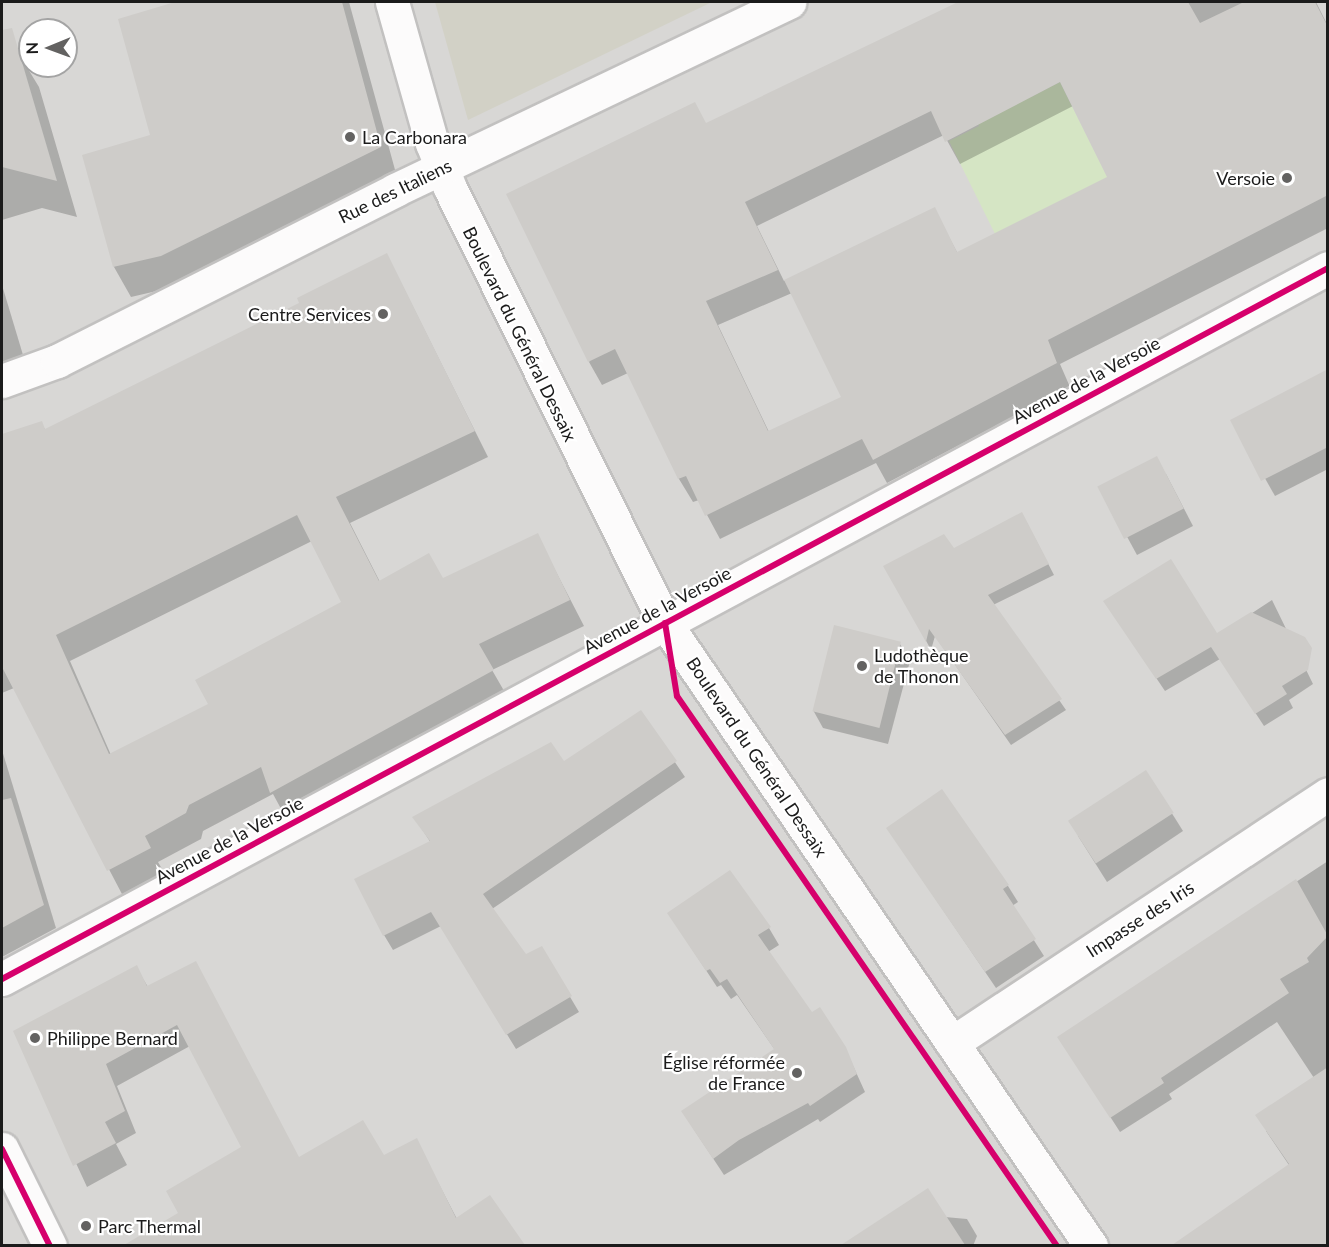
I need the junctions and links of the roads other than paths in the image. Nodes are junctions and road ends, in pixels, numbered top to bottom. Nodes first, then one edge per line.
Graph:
1 (392, 2) edge
2 (790, 2) edge
3 (441, 168) junction
4 (1328, 268) edge
5 (2, 381) edge
6 (665, 623) junction
7 (1328, 794) edge
8 (2, 979) edge
9 (952, 1043) junction
10 (2, 1149) edge
11 (50, 1245) edge
12 (1091, 1245) edge

1 - 3 street, Boulevard du Général Dessaix
2 - 3 street, Rue des Italiens
3 - 5 street, Rue des Italiens
3 - 6 street, Boulevard du Général Dessaix
4 - 6 street, Avenue de la Versoie
6 - 8 street, Avenue de la Versoie
6 - 9 street, Boulevard du Général Dessaix
7 - 9 street, Impasse des Iris
9 - 12 street, Boulevard du Général Dessaix
10 - 11 street

